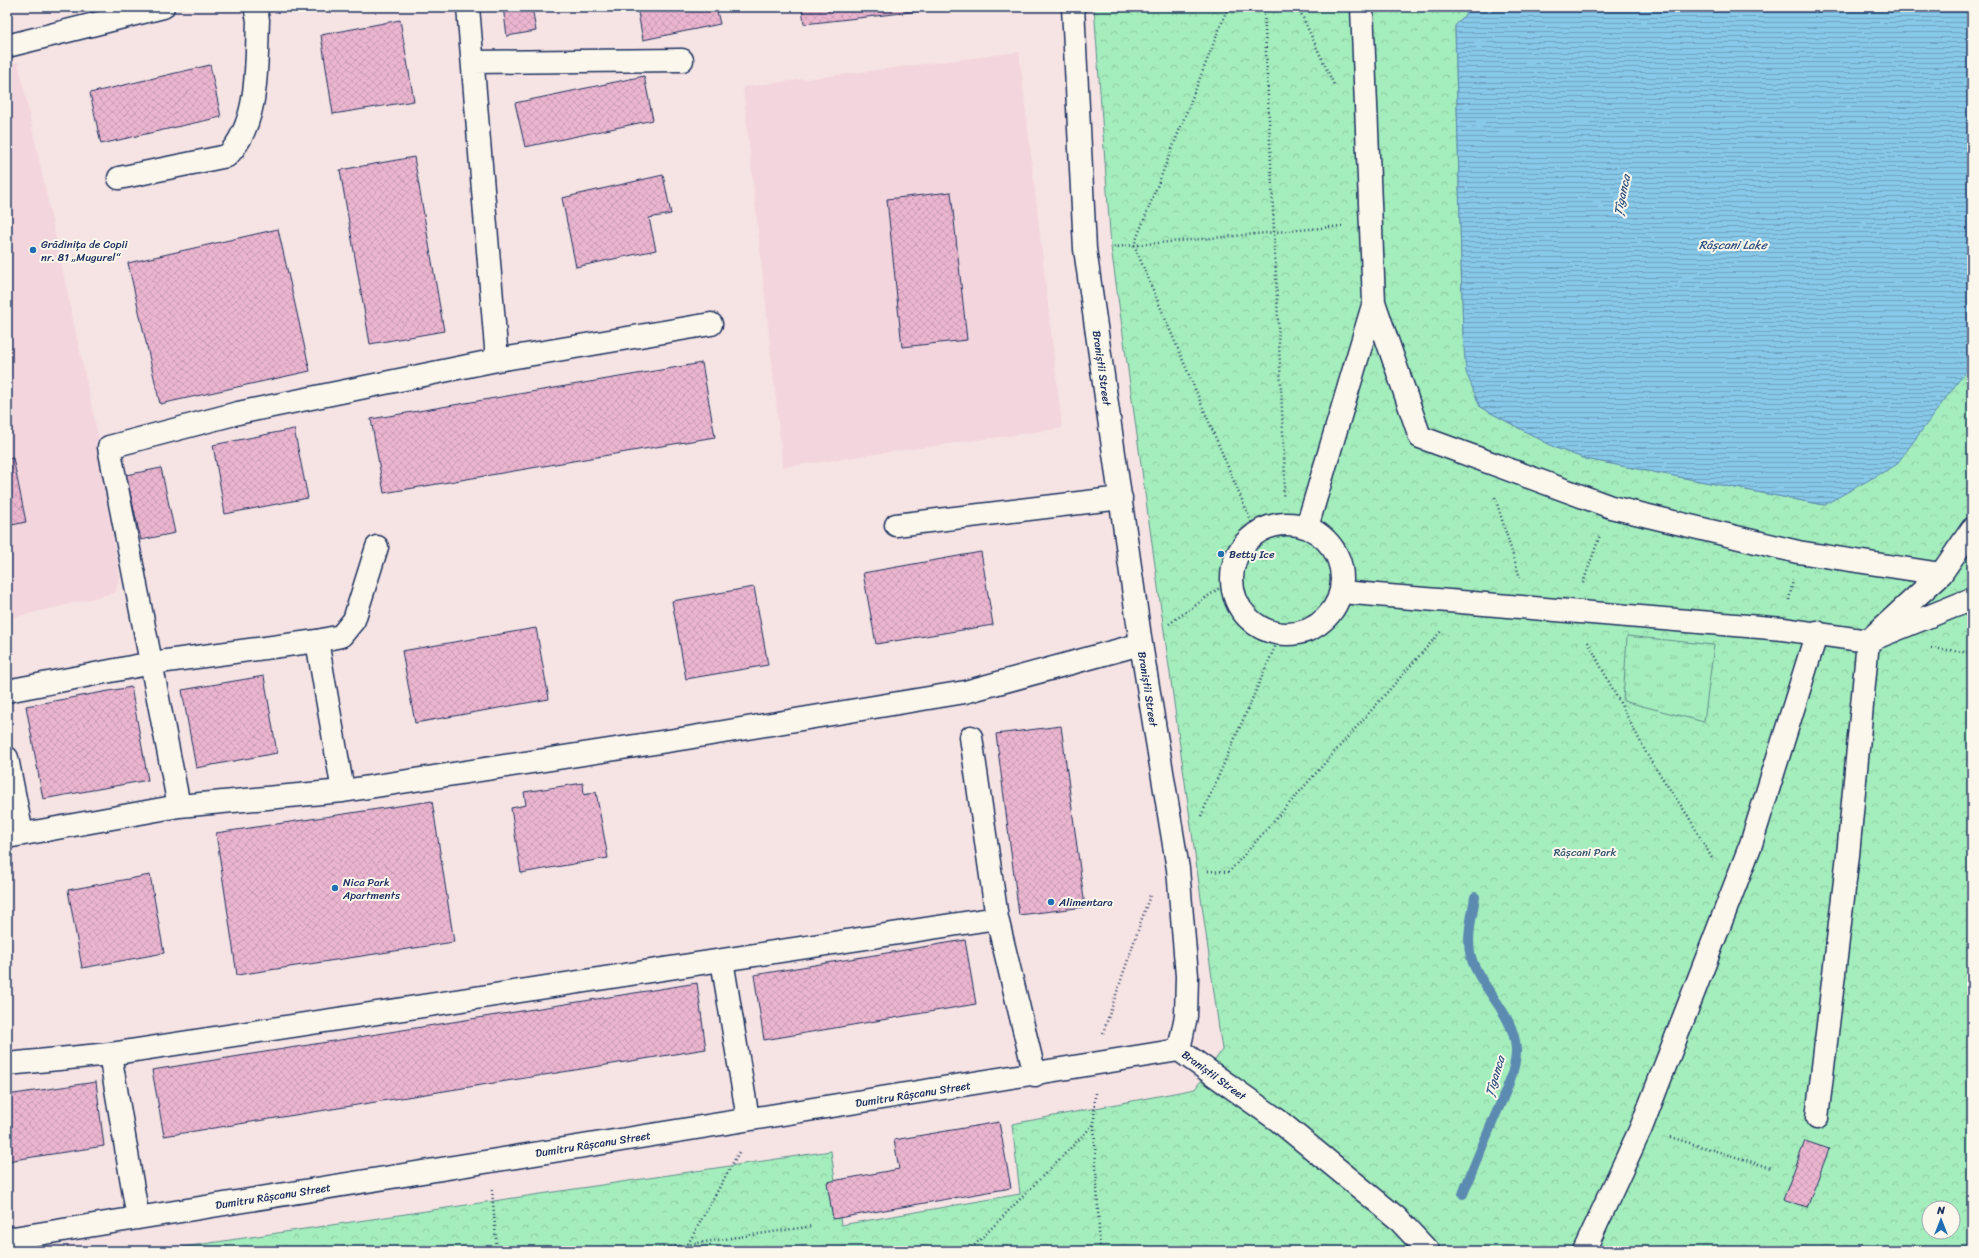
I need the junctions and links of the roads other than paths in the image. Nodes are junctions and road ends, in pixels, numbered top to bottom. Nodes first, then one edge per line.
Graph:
1 (163, 7) edge
2 (255, 7) edge
3 (468, 7) edge
4 (1072, 7) edge
5 (1362, 7) edge
6 (7, 46) edge
7 (682, 60) dead end
8 (474, 62) junction
9 (119, 178) dead end
10 (1374, 302) junction
11 (711, 324) dead end
12 (497, 360) junction
13 (1121, 498) junction
14 (896, 525) dead end
15 (1307, 527) junction
16 (1972, 529) edge
17 (377, 547) dead end
18 (1942, 574) junction
19 (1341, 592) junction
20 (1972, 598) edge
21 (1817, 632) junction
22 (317, 641) junction
23 (1868, 641) junction
24 (1141, 644) junction
25 (152, 664) junction
26 (7, 691) edge
27 (971, 737) dead end
28 (7, 758) edge
29 (343, 791) junction
30 (179, 806) junction
31 (14, 836) edge
32 (998, 918) junction
33 (722, 960) junction
34 (1179, 1050) junction
35 (110, 1054) junction
36 (7, 1064) edge
37 (1035, 1075) junction
38 (1817, 1118) dead end
39 (748, 1119) junction
40 (138, 1218) junction
41 (7, 1239) edge
42 (1428, 1251) edge
43 (1584, 1251) edge

1 - 6 street
2 - 9 street
3 - 8 street
4 - 13 street, Braniștii Street
5 - 10 street
7 - 8 street
8 - 12 street
10 - 15 street
10 - 18 street
11 - 12 street
12 - 25 street
13 - 14 street
13 - 24 street, Braniștii Street
15 - 19 street
15 - 19 street
16 - 18 street
17 - 22 street
18 - 23 street
19 - 21 street
20 - 23 street
21 - 23 street
21 - 43 street
22 - 25 street
22 - 29 street
23 - 38 street
24 - 29 street
24 - 34 street, Braniștii Street
25 - 26 street
25 - 30 street
27 - 32 street
28 - 31 street
29 - 30 street
30 - 31 street
32 - 33 street
32 - 37 street
33 - 35 street
33 - 39 street
34 - 37 street, Dumitru Râșcanu Street
34 - 42 street, Braniștii Street
35 - 36 street
35 - 40 street
37 - 39 street, Dumitru Râșcanu Street
39 - 40 street, Dumitru Râșcanu Street
40 - 41 street, Dumitru Râșcanu Street

